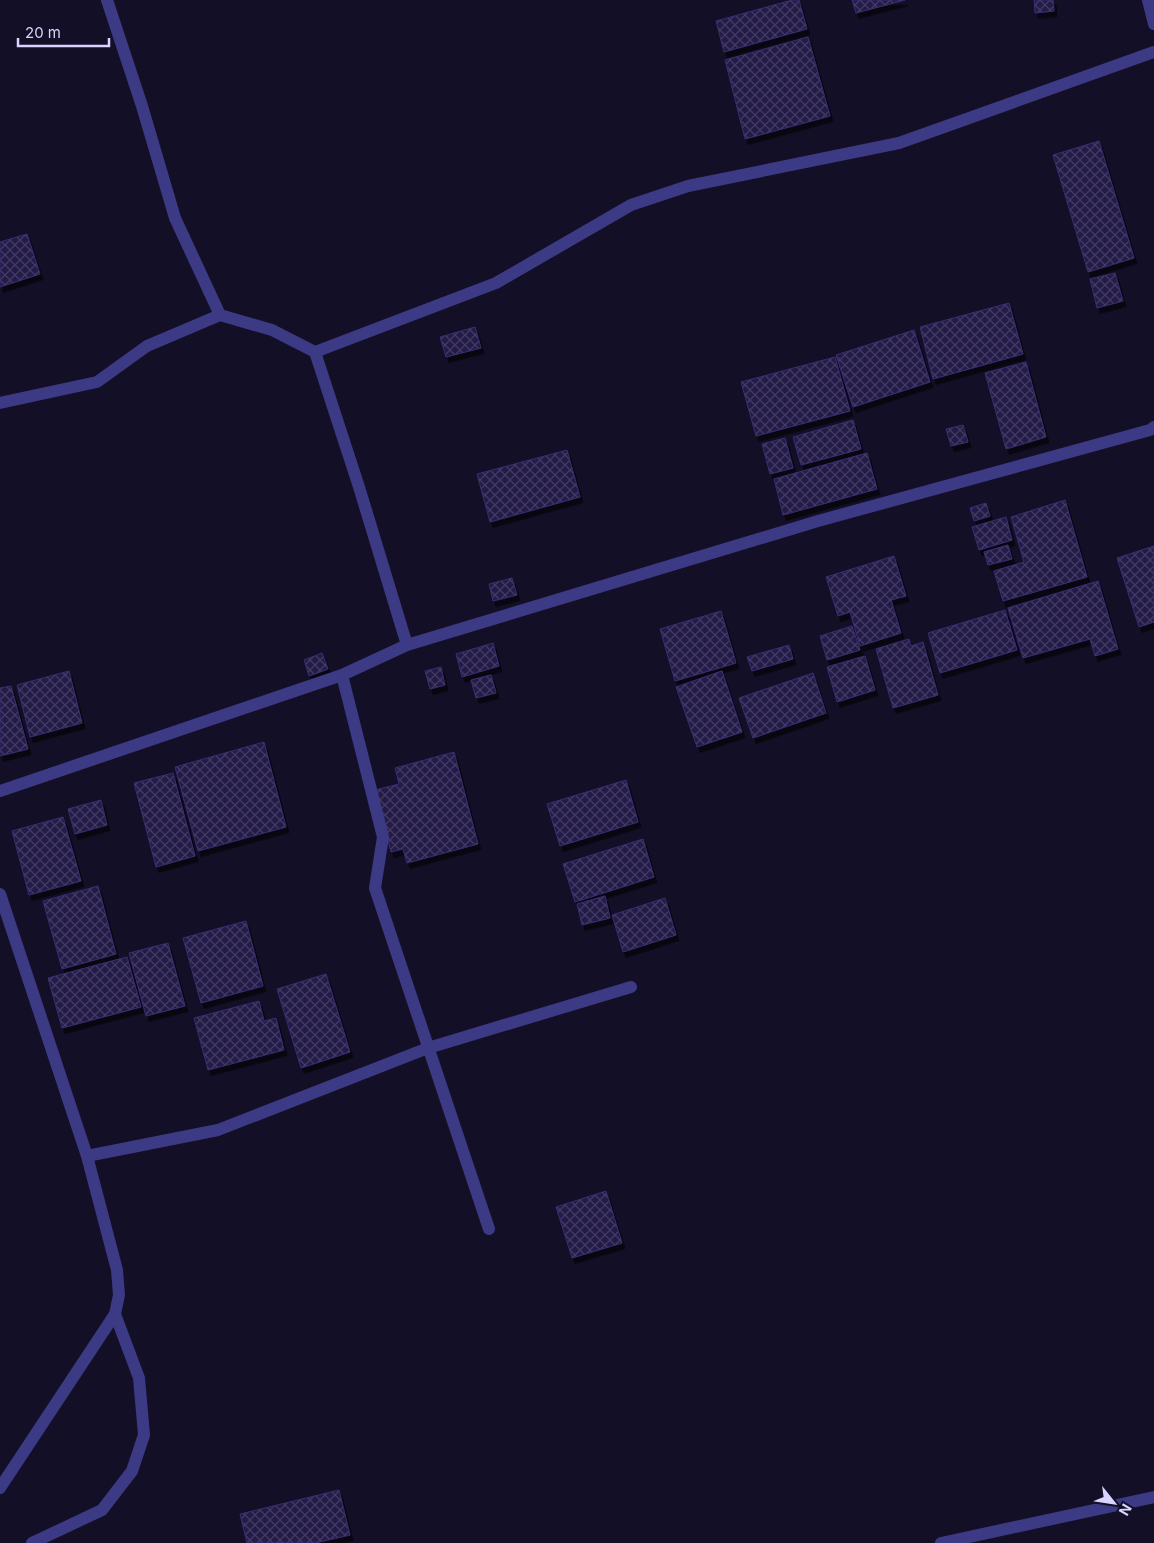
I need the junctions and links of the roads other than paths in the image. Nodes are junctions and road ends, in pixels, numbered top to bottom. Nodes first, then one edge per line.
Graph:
1 (107, 0) edge
2 (1148, 0) edge
3 (1154, 24) edge
4 (1154, 52) edge
5 (220, 315) junction
6 (315, 352) junction
7 (0, 403) edge
8 (1154, 427) edge
9 (407, 645) junction
10 (342, 675) junction
11 (0, 791) edge
12 (0, 894) edge
13 (631, 987) dead end
14 (428, 1048) junction
15 (87, 1156) junction
16 (489, 1229) dead end
17 (115, 1314) junction
18 (0, 1488) edge
19 (1154, 1497) edge
20 (32, 1543) edge
21 (941, 1543) edge

1 - 5 street
2 - 3 street
4 - 6 street
5 - 6 street
5 - 7 street
6 - 9 street
8 - 9 street
9 - 10 street
10 - 11 street
10 - 14 street
12 - 15 street
13 - 14 street
14 - 15 street
14 - 16 street
15 - 17 street
17 - 18 street
17 - 20 street
19 - 21 street

